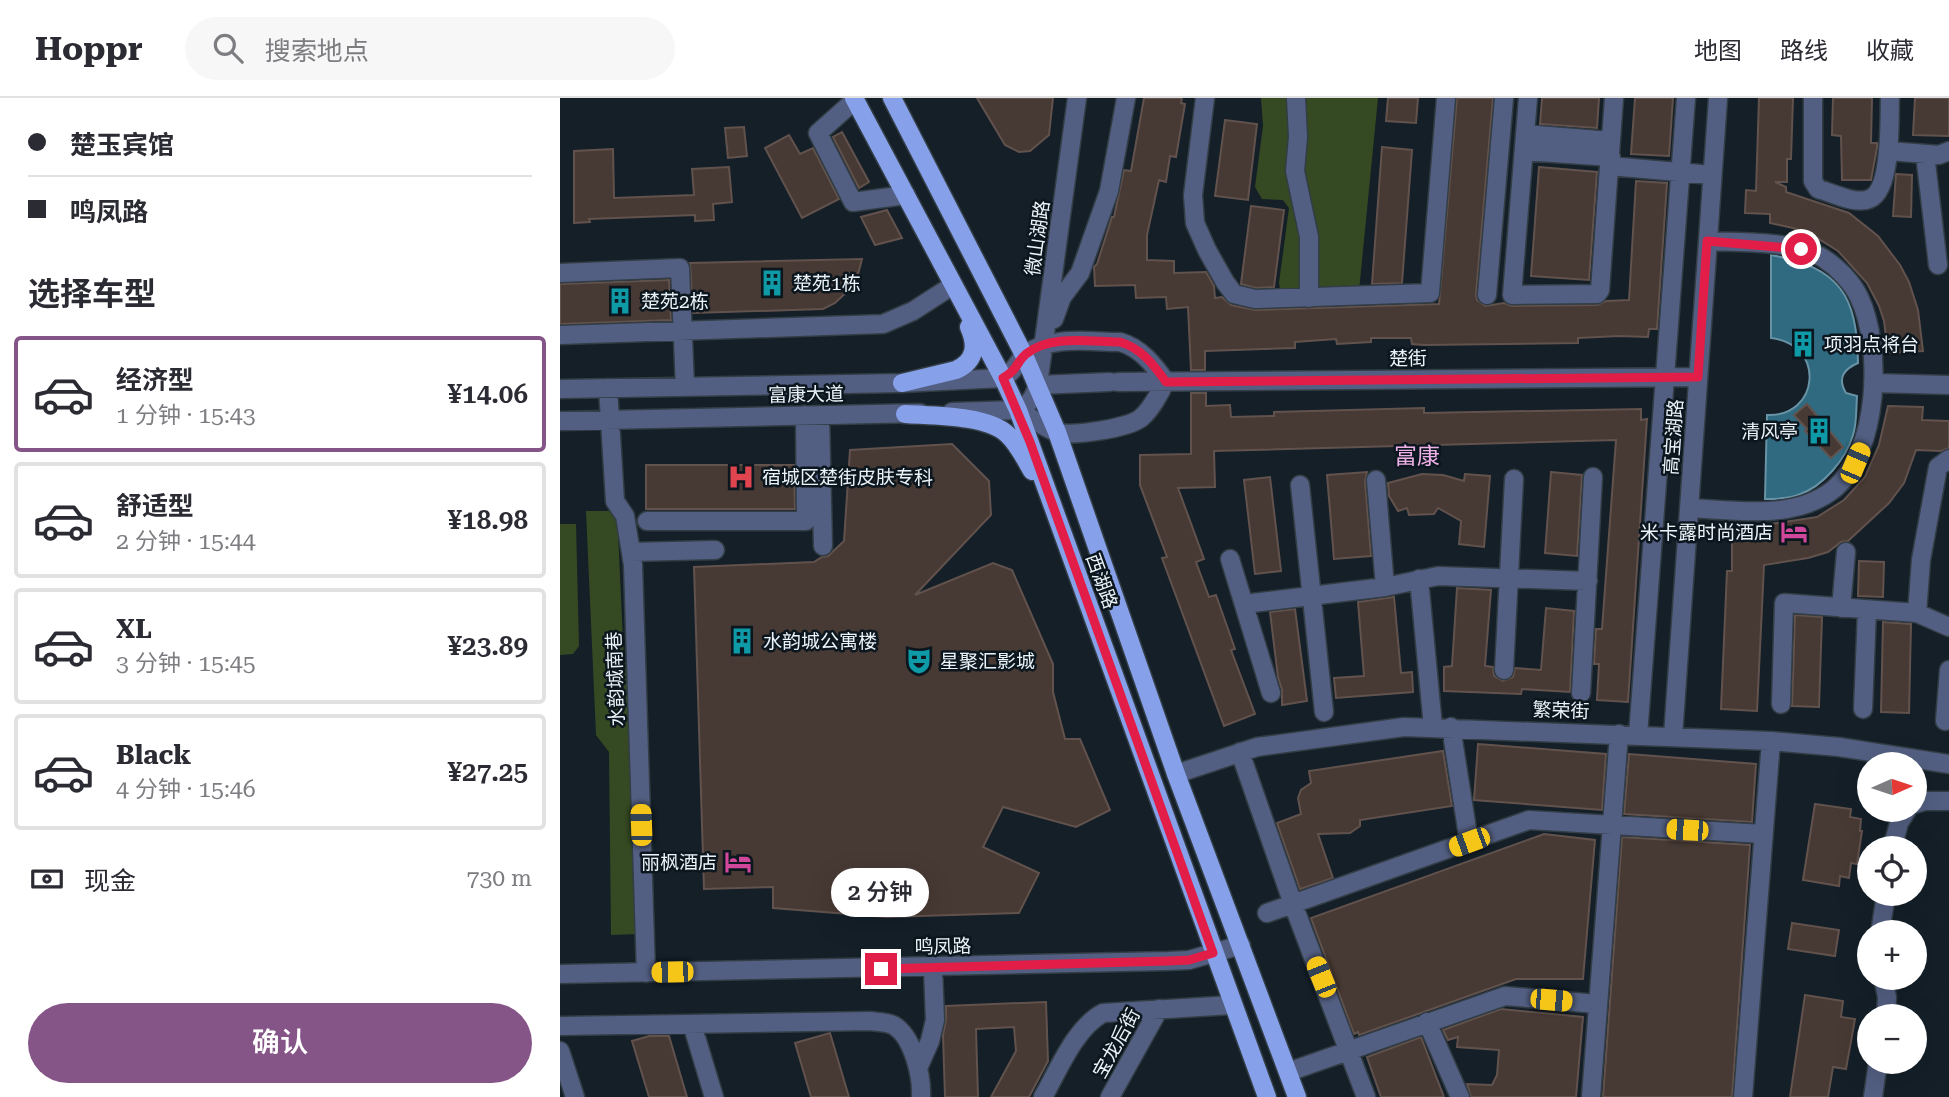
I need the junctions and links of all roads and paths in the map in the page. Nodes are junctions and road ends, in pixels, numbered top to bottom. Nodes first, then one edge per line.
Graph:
1 (892, 98) edge
2 (1077, 98) edge
3 (1126, 98) edge
4 (1205, 98) edge
5 (1296, 98) edge
6 (1446, 98) edge
7 (1504, 98) edge
8 (1528, 98) edge
9 (1614, 98) edge
10 (1686, 98) edge
11 (1717, 98) edge
12 (1813, 98) edge
13 (1890, 98) edge
14 (854, 99) edge
15 (1524, 142) junction
16 (1889, 151) junction
17 (1949, 151) edge
18 (1925, 154) junction
19 (1611, 155) junction
20 (1680, 172) junction
21 (1712, 175) junction
22 (906, 195) junction
23 (1707, 241) junction
24 (942, 262) junction
25 (1938, 265) dead end
26 (560, 273) edge
27 (944, 291) dead end
28 (1487, 295) dead end
29 (1309, 298) junction
30 (682, 330) junction
31 (560, 335) edge
32 (1044, 345) junction
33 (1024, 355) junction
34 (1665, 377) junction
35 (1698, 377) junction
36 (1003, 378) junction
37 (1166, 382) junction
38 (902, 383) junction
39 (1873, 383) junction
40 (1038, 384) junction
41 (1949, 385) edge
42 (685, 387) junction
43 (608, 388) junction
44 (560, 389) edge
45 (1018, 410) junction
46 (905, 414) junction
47 (813, 415) junction
48 (610, 420) junction
49 (560, 421) edge
50 (1058, 432) junction
51 (1949, 459) edge
52 (1593, 477) dead end
53 (1514, 479) dead end
54 (1376, 480) dead end
55 (1300, 485) dead end
56 (1689, 508) junction
57 (1056, 514) junction
58 (647, 521) dead end
59 (823, 546) dead end
60 (715, 550) dead end
61 (631, 552) junction
62 (1846, 552) dead end
63 (1230, 559) dead end
64 (1508, 578) junction
65 (1419, 579) junction
66 (1588, 580) junction
67 (1385, 587) junction
68 (1312, 596) junction
69 (1244, 604) junction
70 (1842, 608) junction
71 (1867, 610) junction
72 (1917, 613) junction
73 (1949, 627) edge
74 (1504, 670) dead end
75 (1949, 670) edge
76 (1271, 693) dead end
77 (1581, 693) dead end
78 (1781, 704) dead end
79 (1864, 709) dead end
80 (1324, 712) dead end
81 (1945, 721) dead end
82 (1442, 727) junction
83 (1619, 734) junction
84 (1638, 734) junction
85 (1673, 736) junction
86 (1771, 741) junction
87 (1240, 752) junction
88 (1949, 764) edge
89 (1176, 774) junction
90 (1927, 801) edge
91 (1949, 802) edge
92 (1611, 826) junction
93 (1763, 834) junction
94 (1469, 842) junction
95 (1293, 904) junction
96 (1268, 914) dead end
97 (1241, 945) junction
98 (1213, 953) junction
99 (933, 968) junction
100 (646, 973) junction
101 (560, 974) edge
102 (1597, 1004) junction
103 (1233, 1005) junction
104 (1159, 1009) junction
105 (1427, 1022) junction
106 (692, 1024) junction
107 (560, 1026) edge
108 (1350, 1049) junction
109 (560, 1051) edge
110 (918, 1068) junction
111 (1288, 1072) junction
112 (1876, 1074) edge
113 (575, 1097) edge
114 (714, 1097) edge
115 (921, 1097) edge
116 (1043, 1097) edge
117 (1110, 1097) edge
118 (1267, 1097) edge
119 (1297, 1097) edge
120 (1366, 1097) edge
121 (1460, 1097) edge
122 (1591, 1097) edge
123 (1743, 1097) edge
124 (1873, 1097) edge

1 - 33 main road, 西湖路
2 - 32 street, 微山湖路
3 - 32 street
4 - 29 street
5 - 29 street
6 - 29 street
7 - 28 street
8 - 15 street
9 - 19 street
10 - 20 street
11 - 21 street, 高宝湖路
12 - 16 street
13 - 16 street
14 - 22 main road, 西湖路
14 - 22 street
15 - 19 street
15 - 19 street
16 - 18 street
17 - 18 street
18 - 25 street
19 - 20 street
20 - 21 street
20 - 34 street
21 - 23 street, 高宝湖路
22 - 24 main road, 西湖路
23 - 35 street, 高宝湖路
23 - 39 street
24 - 36 main road, 西湖路
24 - 38 main road
26 - 30 street
27 - 30 street
30 - 31 street
30 - 42 street
32 - 33 street
32 - 37 street
32 - 40 street, 微山湖路
33 - 36 street
33 - 40 main road, 西湖路
34 - 35 street, 楚街
34 - 37 street, 楚街
34 - 84 street
35 - 56 street, 高宝湖路
36 - 38 street, 富康大道
36 - 45 main road, 西湖路
37 - 40 street, 楚街
37 - 50 street
38 - 42 street, 富康大道
39 - 41 street
39 - 56 street
40 - 45 street
40 - 50 main road, 西湖路
42 - 43 street, 富康大道
43 - 44 street, 富康大道
43 - 48 street, 水韵城南巷
45 - 46 street, 富康大道
45 - 50 street
45 - 57 main road, 西湖路
46 - 47 street, 富康大道
46 - 57 main road
47 - 48 street, 富康大道
47 - 58 street
47 - 59 street
48 - 49 street, 富康大道
48 - 61 street, 水韵城南巷
50 - 89 main road, 西湖路
51 - 72 street
52 - 66 street
53 - 64 street
54 - 67 street
55 - 68 street
56 - 85 street, 高宝湖路
57 - 98 main road, 西湖路
60 - 61 street
61 - 100 street, 水韵城南巷
62 - 70 street
63 - 69 street
64 - 65 street
64 - 66 street
64 - 74 street
65 - 67 street
65 - 82 street
66 - 77 street
67 - 68 street
68 - 69 street
68 - 80 street
69 - 76 street
70 - 71 street
70 - 78 street
71 - 72 street
71 - 79 street
72 - 73 street
75 - 81 street
82 - 83 street, 繁荣街
82 - 87 street, 繁荣街
82 - 94 street
83 - 84 street, 繁荣街
83 - 92 street
84 - 85 street, 繁荣街
85 - 86 street, 繁荣街
86 - 88 street, 繁荣街
86 - 93 street
87 - 89 street, 繁荣街
87 - 95 street
89 - 97 main road, 西湖路
90 - 91 street
92 - 93 street
92 - 94 street
92 - 102 street
93 - 123 street
94 - 95 street
95 - 96 street
95 - 108 street
97 - 98 street, 鸣凤路
97 - 111 main road, 西湖路
98 - 99 street, 鸣凤路
98 - 103 main road, 西湖路
99 - 100 street, 鸣凤路
99 - 110 street
100 - 101 street, 鸣凤路
102 - 105 street
102 - 122 street
103 - 104 street
103 - 118 main road, 西湖路
104 - 116 street
104 - 117 street, 宝龙后街
105 - 108 street
105 - 121 street
106 - 107 street
106 - 110 street
106 - 114 street
108 - 111 street
108 - 120 street
109 - 113 street
110 - 115 street
111 - 119 main road, 西湖路
112 - 124 street

